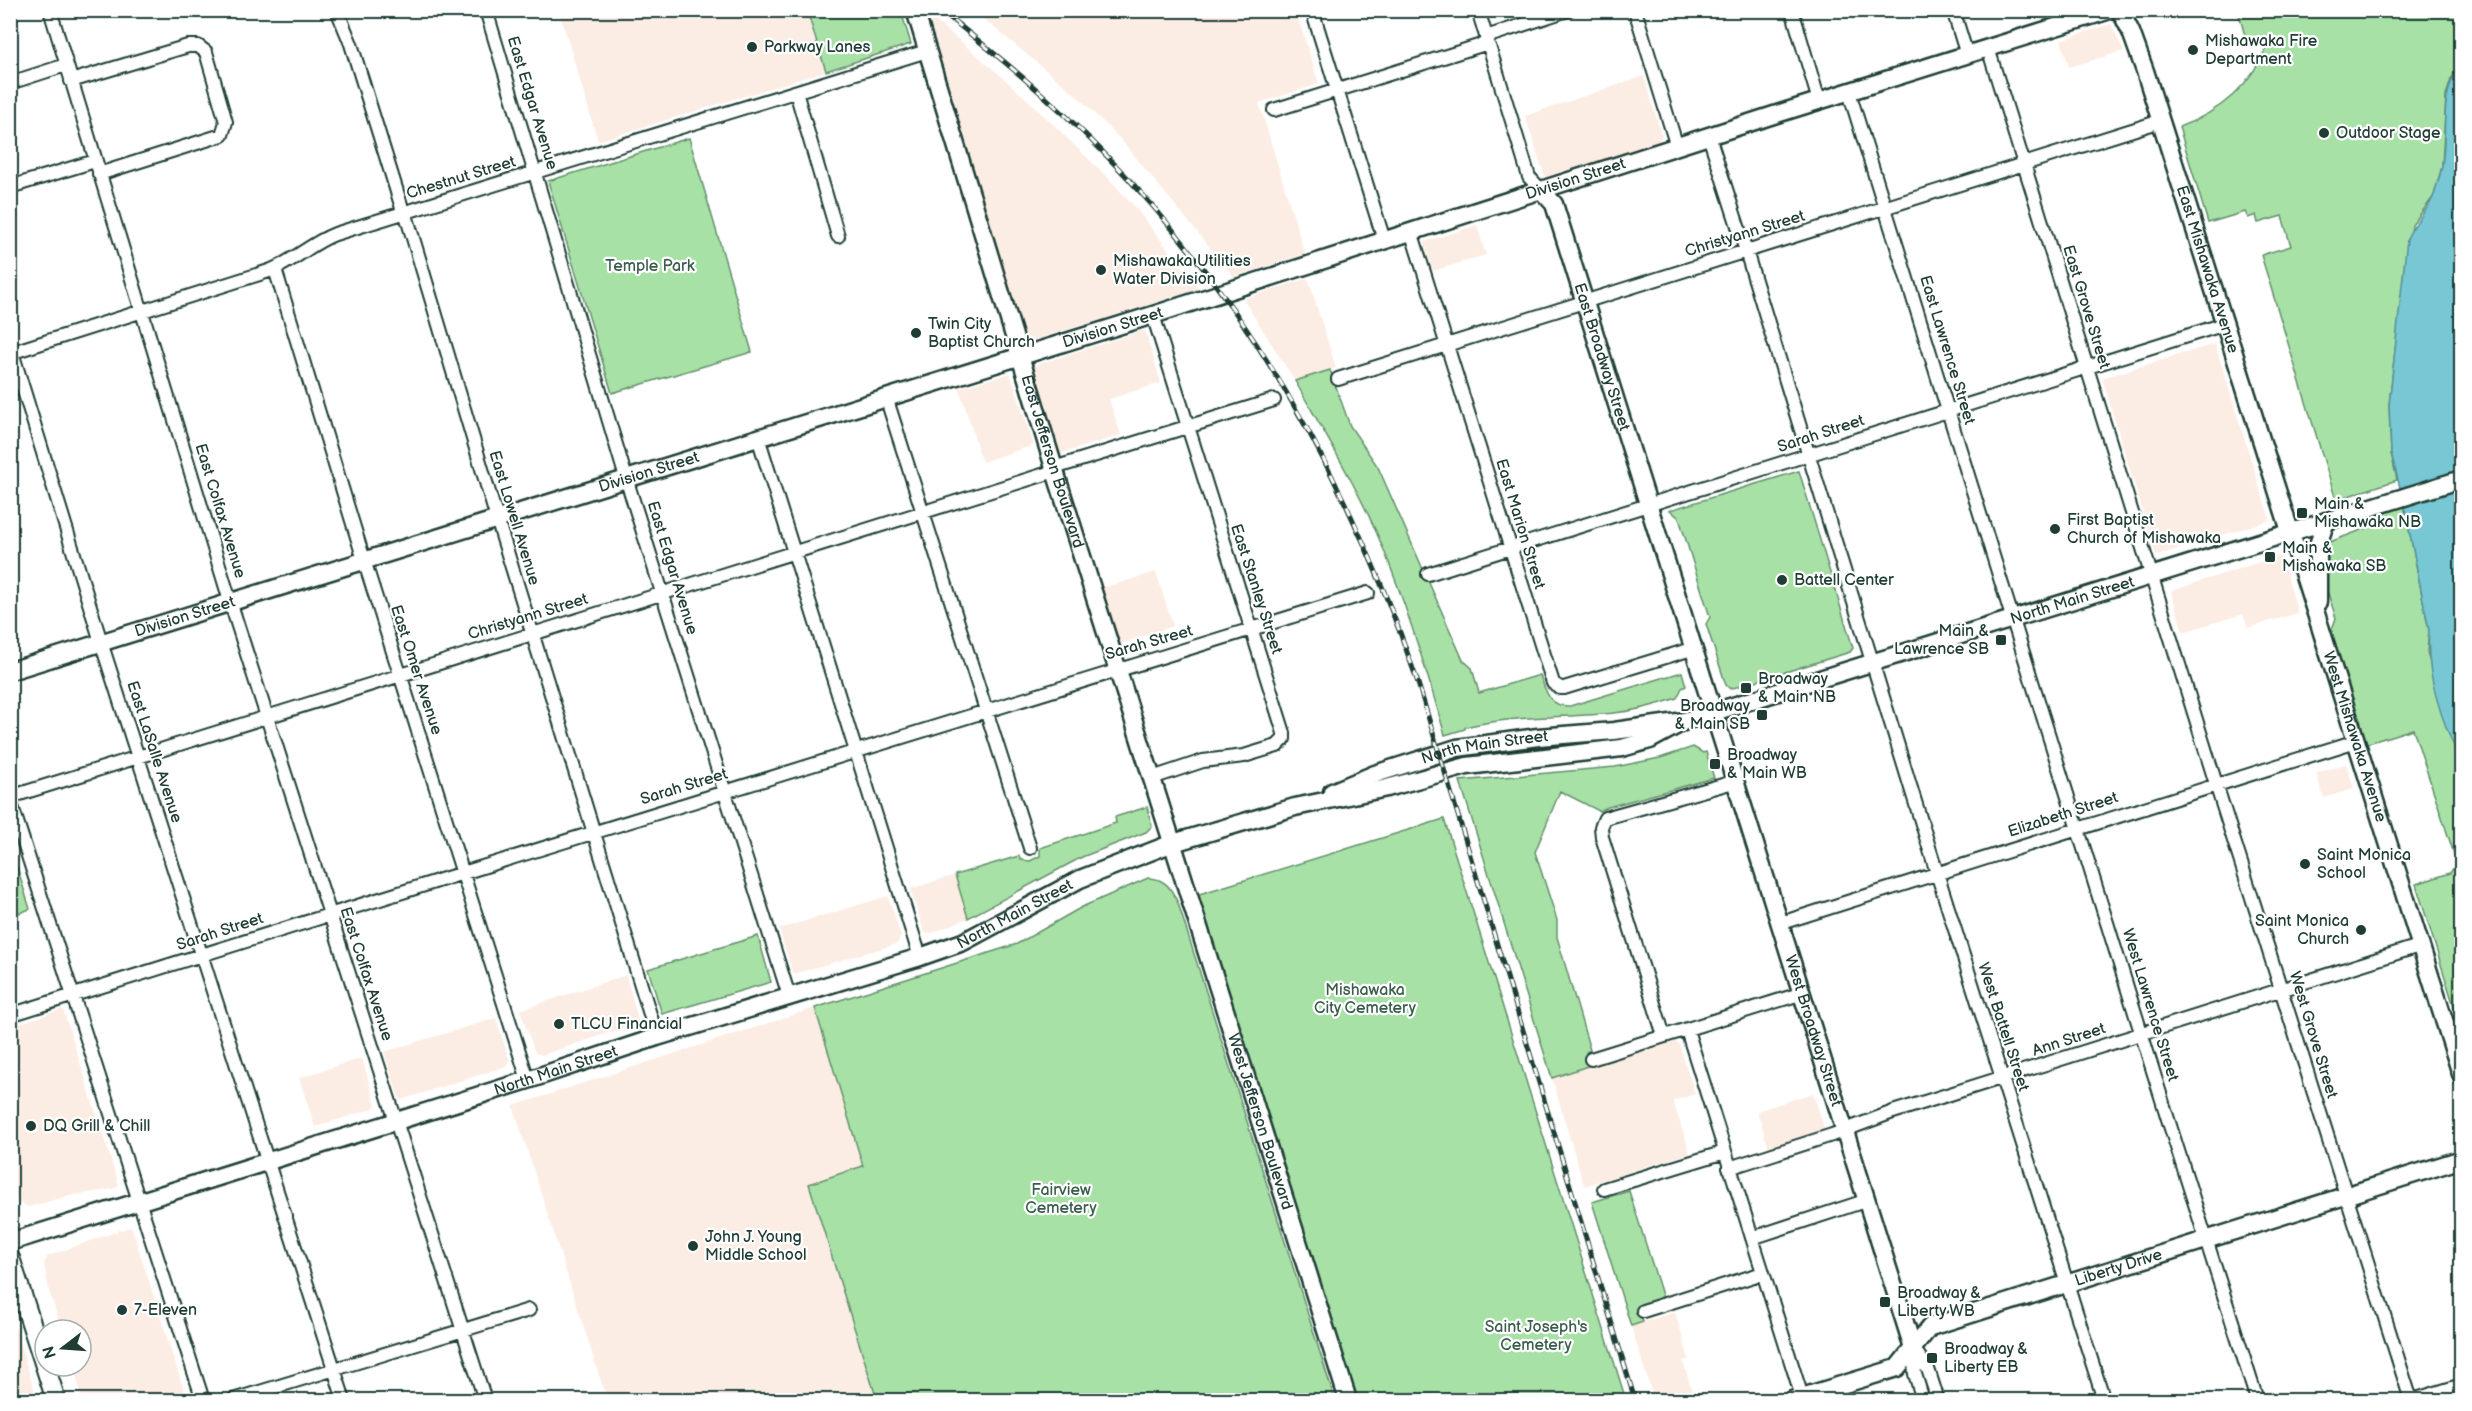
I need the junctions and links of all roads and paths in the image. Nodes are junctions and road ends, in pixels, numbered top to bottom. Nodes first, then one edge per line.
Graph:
1 (50, 10) edge
2 (337, 10) edge
3 (486, 10) edge
4 (915, 10) edge
5 (1312, 10) edge
6 (1478, 10) edge
7 (1568, 10) edge
8 (1635, 10) edge
9 (1792, 10) edge
10 (1953, 10) edge
11 (2110, 10) edge
12 (2121, 10) edge
13 (1487, 40) junction
14 (1988, 48) junction
15 (927, 51) junction
16 (1967, 55) junction
17 (66, 65) junction
18 (71, 81) junction
19 (10, 82) edge
20 (1336, 90) junction
21 (796, 92) junction
22 (1849, 92) junction
23 (1819, 101) junction
24 (1274, 110) dead end
25 (2161, 121) junction
26 (1709, 136) junction
27 (1677, 147) junction
28 (95, 161) junction
29 (2025, 164) junction
30 (536, 172) junction
31 (99, 174) junction
32 (10, 187) edge
33 (1542, 190) junction
34 (1885, 207) junction
35 (404, 213) junction
36 (1411, 231) junction
37 (838, 236) dead end
38 (1384, 240) junction
39 (1746, 251) junction
40 (275, 269) junction
41 (1586, 302) junction
42 (141, 311) junction
43 (1153, 315) junction
44 (2225, 324) junction
45 (1446, 345) junction
46 (11, 352) edge
47 (1019, 357) junction
48 (2088, 368) junction
49 (1338, 379) dead end
50 (886, 397) junction
51 (1274, 400) dead end
52 (1949, 411) junction
53 (1188, 426) junction
54 (758, 437) junction
55 (1809, 456) junction
56 (1054, 470) junction
57 (626, 478) junction
58 (2462, 479) edge
59 (1650, 506) junction
60 (925, 512) junction
61 (497, 519) junction
62 (2326, 521) junction
63 (2290, 532) junction
64 (1510, 549) junction
65 (793, 552) junction
66 (364, 560) junction
67 (1428, 574) dead end
68 (2152, 576) junction
69 (662, 593) junction
70 (1368, 593) dead end
71 (230, 602) junction
72 (2013, 619) junction
73 (2319, 621) junction
74 (1252, 629) junction
75 (532, 633) junction
76 (101, 642) junction
77 (1695, 648) junction
78 (1873, 663) junction
79 (1117, 670) junction
80 (10, 671) edge
81 (400, 674) junction
82 (987, 710) junction
83 (1715, 712) junction
84 (266, 716) junction
85 (2356, 741) junction
86 (856, 751) junction
87 (138, 756) junction
88 (1152, 777) junction
89 (1737, 781) junction
90 (2216, 784) junction
91 (724, 792) junction
92 (10, 798) edge
93 (2078, 829) junction
94 (595, 832) junction
95 (1173, 843) junction
96 (1030, 848) dead end
97 (463, 873) junction
98 (1937, 873) junction
99 (329, 915) junction
100 (1781, 923) junction
101 (2419, 946) junction
102 (202, 955) junction
103 (920, 957) junction
104 (2281, 989) junction
105 (1803, 993) junction
106 (74, 996) junction
107 (789, 996) junction
108 (10, 1016) edge
109 (1687, 1030) junction
110 (2142, 1034) junction
111 (1664, 1036) junction
112 (657, 1037) junction
113 (1591, 1059) dead end
114 (2002, 1077) junction
115 (2462, 1077) edge
116 (528, 1080) junction
117 (395, 1122) junction
118 (1845, 1128) junction
119 (1725, 1152) junction
120 (2462, 1159) edge
121 (267, 1161) junction
122 (1730, 1168) junction
123 (1604, 1189) dead end
124 (2346, 1196) junction
125 (1868, 1200) junction
126 (139, 1201) junction
127 (1752, 1238) junction
128 (2206, 1240) junction
129 (10, 1242) edge
130 (10, 1258) edge
131 (1763, 1273) junction
132 (2067, 1284) junction
133 (530, 1310) dead end
134 (1643, 1311) dead end
135 (463, 1330) junction
136 (1913, 1348) junction
137 (334, 1370) junction
138 (2462, 1385) edge
139 (1797, 1399) edge
140 (56, 1401) edge
141 (203, 1401) edge
142 (233, 1401) edge
143 (344, 1401) edge
144 (485, 1401) edge
145 (1347, 1401) edge
146 (1923, 1401) edge
147 (1938, 1401) edge
148 (2104, 1401) edge
149 (2258, 1401) edge
150 (2412, 1401) edge

1 - 17 street, East Colfax Avenue
2 - 35 street, East Lowell Avenue
3 - 30 street, East Edgar Avenue
4 - 15 street, East Jefferson Boulevard
5 - 20 street
6 - 13 street, East Broadway Street
7 - 13 street
8 - 27 street
9 - 23 street
10 - 16 street
11 - 14 street, Division Street
12 - 25 street, East Mishawaka Avenue
13 - 20 street
13 - 33 street, East Broadway Street
14 - 16 street, Division Street
14 - 29 street, East Grove Street
15 - 21 street, Chestnut Street
15 - 47 street, East Jefferson Boulevard
16 - 22 street, Division Street
17 - 18 street, East Colfax Avenue
17 - 19 street
18 - 28 street, East Colfax Avenue
18 - 31 street
20 - 24 street
20 - 38 street
21 - 30 street, Chestnut Street
21 - 37 street
22 - 23 street, Division Street
22 - 34 street, East Lawrence Street
23 - 26 street, Division Street
25 - 29 street, Christyann Street
25 - 44 street, East Mishawaka Avenue
26 - 27 street, Division Street
26 - 39 street, West Battell Street
27 - 33 street, Division Street
28 - 31 street, East Colfax Avenue
28 - 32 street
29 - 34 street, Christyann Street
29 - 48 street, East Grove Street
30 - 35 street, Chestnut Street
30 - 57 street, East Edgar Avenue
31 - 42 street, East Colfax Avenue
33 - 36 street, Division Street
33 - 41 street, East Broadway Street
34 - 39 street, Christyann Street
34 - 52 street, East Lawrence Street
35 - 40 street, Chestnut Street
35 - 61 street, East Lowell Avenue
36 - 38 street, Division Street
36 - 45 street, East Marion Street
38 - 43 street, Division Street
39 - 41 street, Christyann Street
39 - 55 street, West Battell Street
40 - 42 street, Chestnut Street
40 - 66 street, East Omer Avenue
41 - 45 street, Christyann Street
41 - 59 street, East Broadway Street
42 - 46 street, Chestnut Street
42 - 71 street, East Colfax Avenue
43 - 47 street, Division Street
43 - 53 street, East Stanley Street
44 - 48 street, Sarah Street
44 - 63 street, East Mishawaka Avenue
45 - 49 street, Christyann Street
45 - 64 street, East Marion Street
46 - 76 street, East LaSalle Avenue
47 - 50 street, Division Street
47 - 56 street, East Jefferson Boulevard
48 - 52 street, Sarah Street
48 - 68 street, East Grove Street
50 - 54 street, Division Street
50 - 60 street
51 - 53 street, Christyann Street
52 - 55 street, Sarah Street
52 - 72 street, East Lawrence Street
53 - 56 street, Christyann Street
53 - 74 street, East Stanley Street
54 - 57 street, Division Street
54 - 65 street
55 - 59 street, Sarah Street
55 - 78 street, West Battell Street
56 - 60 street, Christyann Street
56 - 79 street, East Jefferson Boulevard
57 - 61 street, Division Street
57 - 69 street, East Edgar Avenue
58 - 62 street, North Main Street
59 - 64 street, Sarah Street
59 - 77 street, East Broadway Street
60 - 65 street, Christyann Street
60 - 82 street
61 - 66 street, Division Street
61 - 75 street, East Lowell Avenue
62 - 63 street, North Main Street
62 - 73 street
63 - 68 street, North Main Street
63 - 73 street, West Mishawaka Avenue
64 - 67 street, Sarah Street
64 - 77 street, East Marion Street
65 - 69 street, Christyann Street
65 - 86 street
66 - 71 street, Division Street
66 - 81 street, East Omer Avenue
68 - 72 street, North Main Street
68 - 90 street, West Grove Street
69 - 75 street, Christyann Street
69 - 91 street, East Edgar Avenue
70 - 74 street, Sarah Street
71 - 76 street, Division Street
71 - 84 street, East Colfax Avenue
72 - 78 street, North Main Street
72 - 93 street, West Lawrence Street
73 - 85 street, West Mishawaka Avenue
74 - 79 street, Sarah Street
74 - 88 street, East Stanley Street
75 - 81 street, Christyann Street
75 - 94 street, East Lowell Avenue
76 - 80 street, Division Street
76 - 87 street, East LaSalle Avenue
77 - 83 street, East Broadway Street
78 - 83 street, North Main Street
78 - 98 street, West Battell Street
79 - 82 street, Sarah Street
79 - 88 street, East Jefferson Boulevard
81 - 84 street, Christyann Street
81 - 97 street, East Omer Avenue
82 - 86 street, Sarah Street
82 - 96 street
83 - 89 street, West Broadway Street
83 - 95 street, North Main Street
84 - 87 street, Christyann Street
84 - 99 street, East Colfax Avenue
85 - 90 street, Elizabeth Street
85 - 101 street, West Mishawaka Avenue
86 - 91 street, Sarah Street
86 - 103 street
87 - 92 street, Christyann Street
87 - 102 street, East LaSalle Avenue
88 - 95 street, East Jefferson Boulevard
89 - 100 street, West Broadway Street
89 - 111 street
90 - 93 street, Elizabeth Street
90 - 104 street, West Grove Street
91 - 94 street, Sarah Street
91 - 107 street, East Edgar Avenue
92 - 106 street
93 - 98 street, Elizabeth Street
93 - 110 street, West Lawrence Street
94 - 97 street, Sarah Street
94 - 112 street, East Lowell Avenue
95 - 103 street, North Main Street
95 - 145 street, West Jefferson Boulevard
97 - 99 street, Sarah Street
97 - 116 street, East Omer Avenue
98 - 100 street, Elizabeth Street
98 - 114 street, West Battell Street
99 - 102 street, Sarah Street
99 - 117 street, East Colfax Avenue
100 - 105 street, West Broadway Street
101 - 104 street, Ann Street
101 - 115 street, West Mishawaka Avenue
102 - 106 street, Sarah Street
102 - 121 street, East LaSalle Avenue
103 - 107 street, North Main Street
104 - 110 street, Ann Street
104 - 124 street, West Grove Street
105 - 109 street
105 - 118 street, West Broadway Street
106 - 108 street, Sarah Street
106 - 126 street
107 - 112 street, North Main Street
109 - 111 street
109 - 119 street
110 - 114 street, Ann Street
110 - 128 street, West Lawrence Street
111 - 113 street
112 - 116 street, North Main Street
114 - 118 street, Ann Street
114 - 132 street, West Battell Street
116 - 117 street, North Main Street
117 - 121 street, North Main Street
117 - 135 street, East Colfax Avenue
118 - 122 street, Ann Street
118 - 125 street, West Broadway Street
119 - 122 street
119 - 123 street
120 - 124 street, Liberty Drive
121 - 126 street, North Main Street
121 - 137 street, East LaSalle Avenue
122 - 127 street
124 - 128 street, Liberty Drive
124 - 150 street, West Grove Street
125 - 127 street
125 - 136 street, West Broadway Street
126 - 129 street, North Main Street
126 - 141 street
127 - 131 street
128 - 132 street, Liberty Drive
128 - 149 street, West Lawrence Street
130 - 140 main road
131 - 134 street
131 - 139 street
132 - 136 street, Liberty Drive
132 - 148 street, West Battell Street
133 - 135 street
135 - 137 street
135 - 144 street, East Colfax Avenue
136 - 139 street, Liberty Drive
136 - 146 street, West Broadway Street
136 - 147 street, West Broadway Street
137 - 142 street
137 - 143 street, East LaSalle Avenue
138 - 150 street

